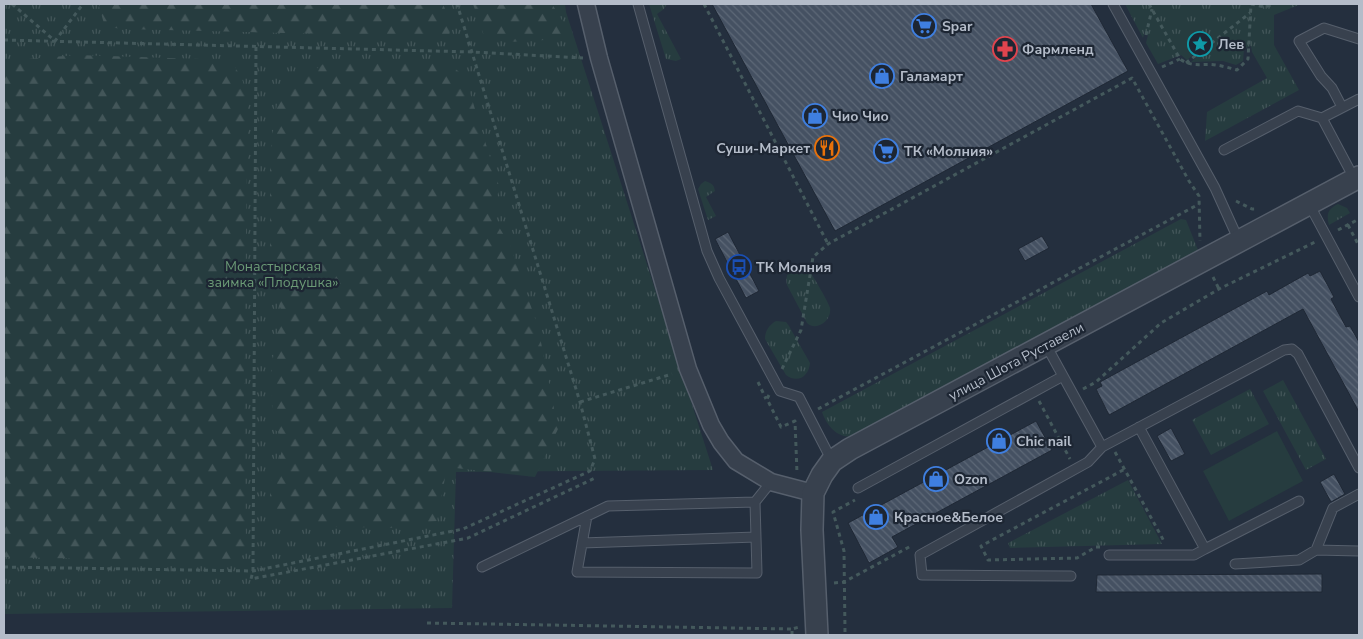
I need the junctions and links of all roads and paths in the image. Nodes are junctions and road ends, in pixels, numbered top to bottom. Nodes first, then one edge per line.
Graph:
1 (12, 4) edge
2 (83, 4) edge
3 (457, 4) edge
4 (586, 4) edge
5 (638, 4) edge
6 (704, 4) edge
7 (1113, 4) edge
8 (1149, 4) edge
9 (1251, 4) edge
10 (1273, 4) edge
11 (1152, 9) junction
12 (1250, 13) junction
13 (1359, 38) edge
14 (4, 40) edge
15 (55, 42) junction
16 (256, 47) junction
17 (473, 52) junction
18 (1141, 53) junction
19 (599, 58) junction
20 (1186, 63) junction
21 (1359, 99) edge
22 (1342, 107) junction
23 (1322, 118) junction
24 (1224, 150) dead end
25 (1357, 179) edge
26 (1215, 188) junction
27 (1199, 196) junction
28 (1235, 200) dead end
29 (1199, 204) junction
30 (1309, 204) junction
31 (1259, 209) dead end
32 (1359, 219) edge
33 (1348, 225) junction
34 (1326, 236) junction
35 (1240, 241) junction
36 (828, 244) junction
37 (1359, 246) edge
38 (1205, 260) junction
39 (1220, 290) junction
40 (1359, 297) edge
41 (1046, 345) junction
42 (688, 369) junction
43 (1063, 376) junction
44 (775, 381) junction
45 (1074, 395) junction
46 (1046, 396) dead end
47 (580, 402) junction
48 (808, 414) junction
49 (795, 421) junction
50 (1139, 428) junction
51 (1106, 445) junction
52 (1070, 460) dead end
53 (832, 461) junction
54 (1359, 468) edge
55 (1125, 469) junction
56 (595, 478) dead end
57 (771, 482) junction
58 (858, 488) dead end
59 (805, 491) junction
60 (1359, 494) edge
61 (859, 498) dead end
62 (1299, 501) dead end
63 (755, 502) junction
64 (587, 516) junction
65 (756, 537) junction
66 (582, 543) junction
67 (1157, 546) dead end
68 (1205, 549) junction
69 (1316, 550) junction
70 (1107, 551) joint
71 (1359, 551) edge
72 (1235, 564) dead end
73 (482, 567) dead end
74 (4, 568) edge
75 (253, 571) junction
76 (1071, 576) dead end
77 (426, 624) dead end
78 (792, 629) junction
79 (809, 630) edge
80 (845, 632) dead end
81 (792, 635) edge

1 - 15 path
2 - 15 path
3 - 17 path
4 - 19 street
5 - 44 lane
6 - 36 path
7 - 18 lane
8 - 11 path
9 - 10 path
9 - 12 path
11 - 18 path
11 - 20 path
12 - 20 path
12 - 20 path
13 - 22 lane
14 - 15 path
15 - 16 path
16 - 17 path
16 - 75 path
17 - 19 path
17 - 47 path
18 - 26 lane
19 - 42 street
21 - 22 lane
22 - 23 lane
23 - 24 lane
23 - 25 lane
25 - 30 street, улица Шота Руставели
26 - 27 path
26 - 35 lane
27 - 29 path
27 - 36 path
28 - 31 path
29 - 38 path
29 - 48 path
30 - 34 lane
30 - 35 street, улица Шота Руставели
32 - 33 path
33 - 34 path
33 - 37 path
34 - 39 path
34 - 40 lane
35 - 38 street, улица Шота Руставели
36 - 44 path
38 - 39 path
38 - 41 street, улица Шота Руставели
39 - 45 path
41 - 43 lane
41 - 53 street, улица Шота Руставели
42 - 47 path
42 - 57 street
43 - 45 lane
43 - 58 lane
44 - 48 lane
44 - 49 path
45 - 51 lane
46 - 52 path
47 - 75 path
48 - 49 path
48 - 53 lane
49 - 59 path
50 - 51 lane
50 - 54 lane
50 - 68 lane
51 - 55 path
51 - 76 lane
53 - 59 street, улица Шота Руставели
55 - 67 path
55 - 70 path
56 - 75 path
57 - 59 street
57 - 63 lane
59 - 79 street, улица Шота Руставели
60 - 69 lane
61 - 80 path
62 - 68 lane
63 - 64 lane
63 - 65 lane
64 - 66 lane
64 - 73 lane
65 - 66 lane
65 - 66 lane
68 - 70 lane
69 - 71 lane
69 - 72 lane
74 - 75 path
77 - 78 path
78 - 79 path
78 - 81 path

